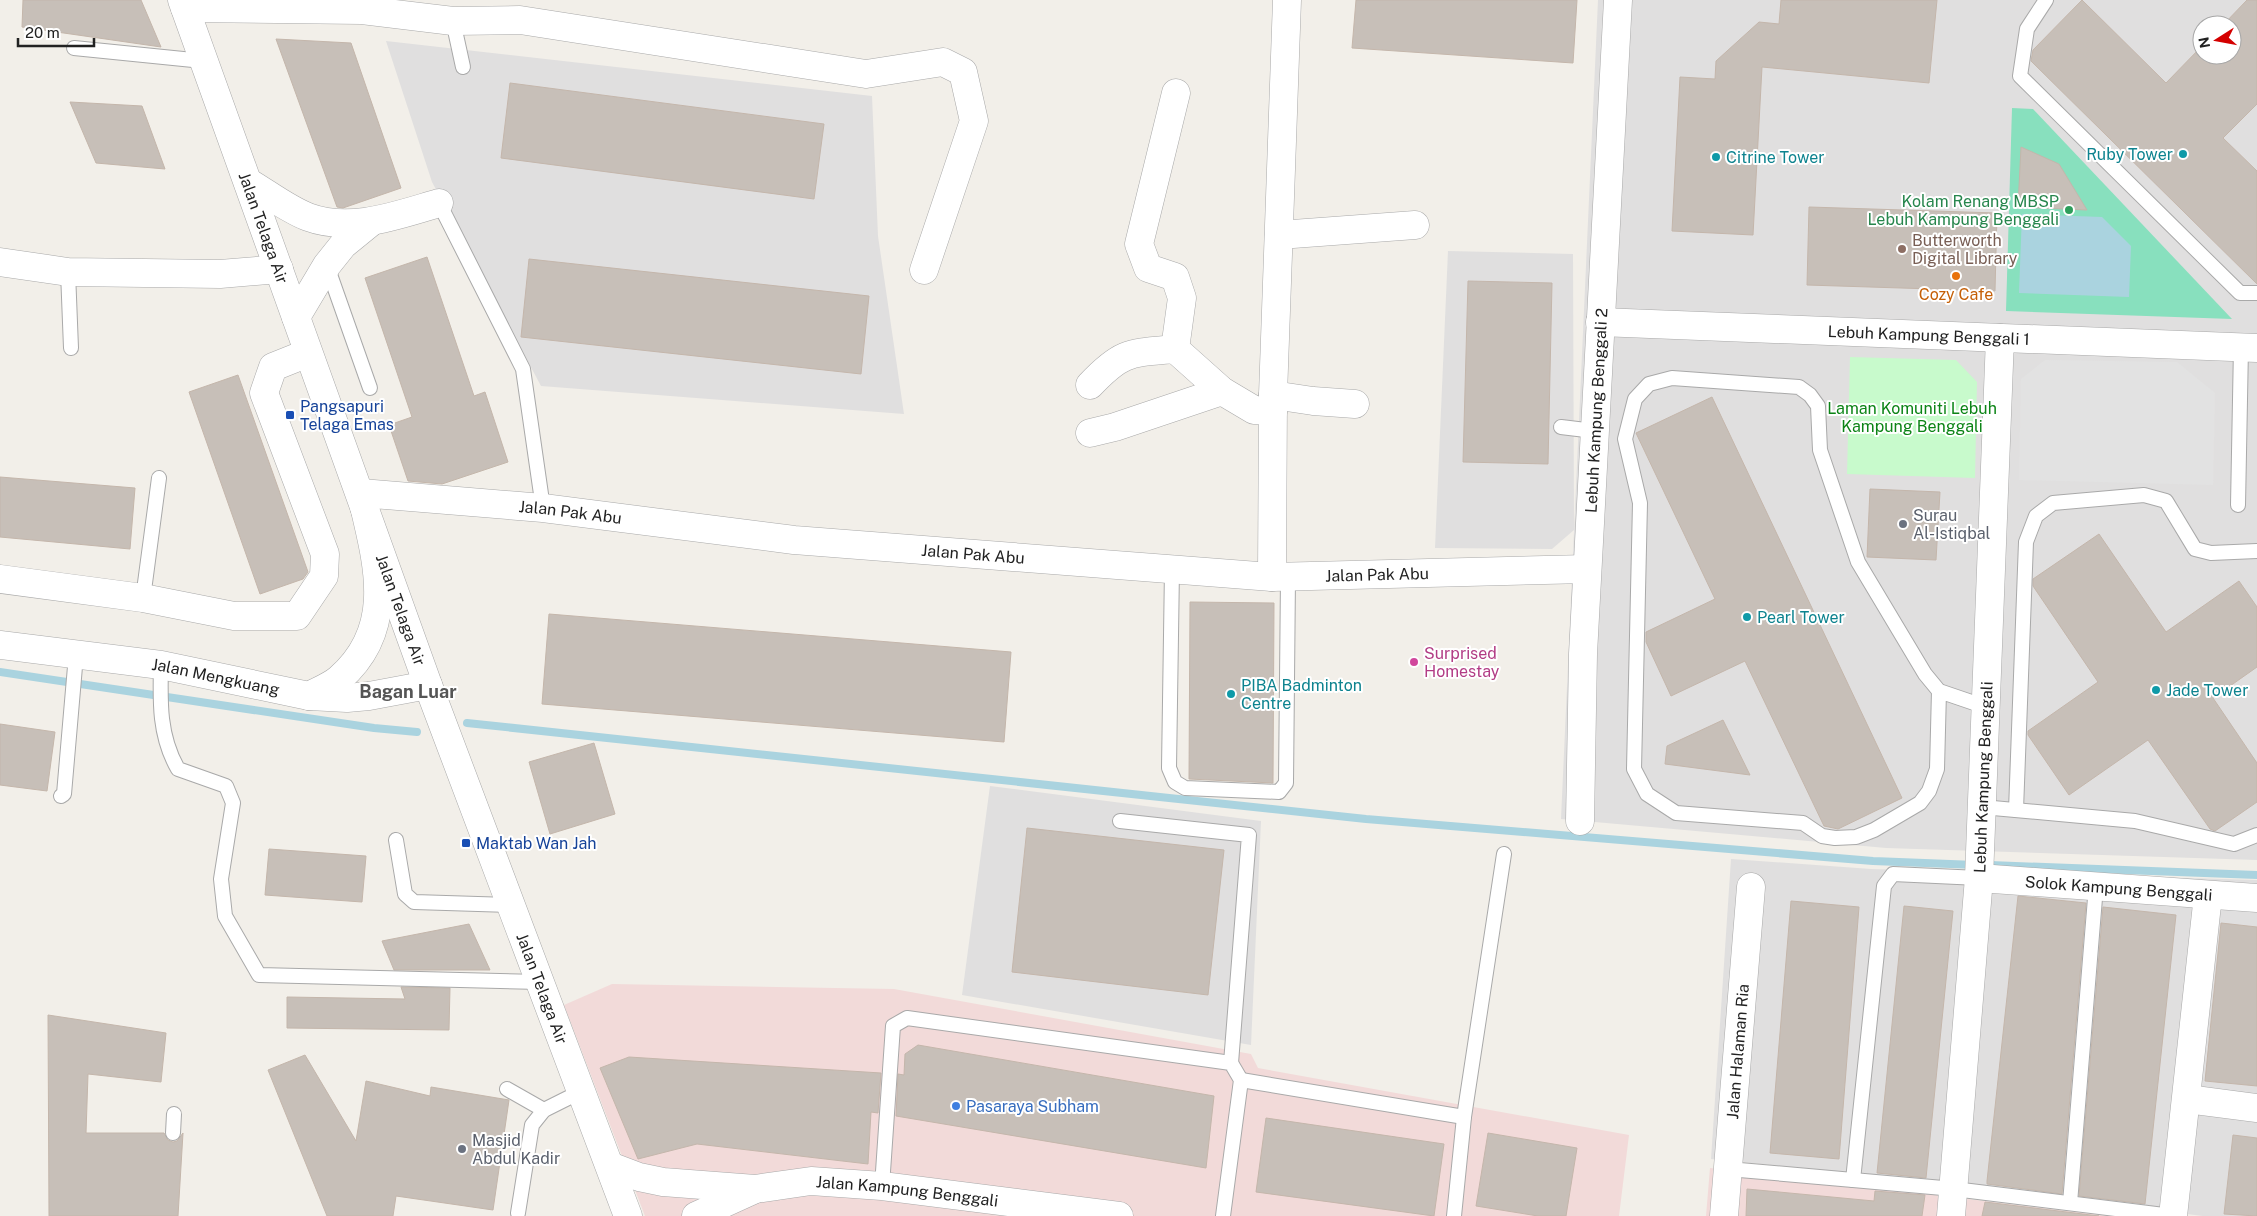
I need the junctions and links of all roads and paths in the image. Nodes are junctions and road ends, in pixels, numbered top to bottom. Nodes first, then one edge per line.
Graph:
1 (1287, 0) edge
2 (1618, 0) edge
3 (2046, 0) edge
4 (183, 4) edge
5 (453, 21) junction
6 (74, 48) dead end
7 (203, 61) junction
8 (463, 67) dead end
9 (1176, 93) dead end
10 (248, 182) junction
11 (439, 203) joint
12 (370, 222) junction
13 (1415, 225) dead end
14 (1278, 236) junction
15 (0, 262) edge
16 (327, 265) junction
17 (279, 269) junction
18 (924, 270) dead end
19 (68, 272) junction
20 (2257, 293) edge
21 (296, 317) junction
22 (1600, 322) junction
23 (2000, 338) junction
24 (2249, 347) edge
25 (71, 348) dead end
26 (1175, 349) junction
27 (308, 353) junction
28 (1090, 385) dead end
29 (370, 388) dead end
30 (1222, 391) junction
31 (1273, 403) junction
32 (1355, 404) dead end
33 (1561, 427) dead end
34 (1594, 431) junction
35 (1090, 433) dead end
36 (159, 478) dead end
37 (361, 493) junction
38 (2238, 506) dead end
39 (543, 508) junction
40 (2257, 551) edge
41 (1172, 569) junction
42 (1587, 569) junction
43 (1280, 577) junction
44 (0, 579) edge
45 (144, 598) junction
46 (0, 645) edge
47 (76, 662) junction
48 (161, 674) junction
49 (428, 685) junction
50 (1938, 691) junction
51 (309, 696) junction
52 (1986, 707) junction
53 (61, 796) dead end
54 (1982, 807) junction
55 (2016, 810) junction
56 (1580, 820) dead end
57 (1120, 821) dead end
58 (2257, 836) edge
59 (396, 840) dead end
60 (1504, 854) dead end
61 (1980, 868) junction
62 (2096, 886) junction
63 (1751, 887) dead end
64 (2208, 894) junction
65 (2257, 898) edge
66 (512, 905) junction
67 (540, 982) junction
68 (1231, 1063) junction
69 (1241, 1080) junction
70 (507, 1089) dead end
71 (580, 1092) junction
72 (2187, 1099) junction
73 (2257, 1108) edge
74 (544, 1110) junction
75 (174, 1114) dead end
76 (1464, 1117) junction
77 (173, 1133) dead end
78 (610, 1166) junction
79 (1728, 1169) junction
80 (1852, 1180) junction
81 (882, 1186) junction
82 (754, 1189) junction
83 (1954, 1189) junction
84 (2070, 1203) junction
85 (518, 1213) dead end
86 (628, 1216) edge
87 (696, 1216) edge
88 (1119, 1216) edge
89 (1223, 1216) edge
90 (1454, 1216) edge
91 (1724, 1216) edge
92 (1951, 1216) edge
93 (2173, 1216) edge

1 - 14 street
2 - 22 street, Lebuh Kampung Benggali 2
3 - 20 lane
4 - 5 street
4 - 7 street, Jalan Telaga Air
5 - 8 lane
5 - 18 street
6 - 7 lane
7 - 10 street, Jalan Telaga Air
9 - 26 street
10 - 12 street
10 - 17 street, Jalan Telaga Air
11 - 12 street
11 - 39 lane
12 - 16 street
13 - 14 street
14 - 31 street
15 - 19 street
16 - 21 street
16 - 29 lane
17 - 19 street
17 - 21 street, Jalan Telaga Air
19 - 25 lane
21 - 27 street, Jalan Telaga Air
22 - 23 street, Lebuh Kampung Benggali 1
22 - 34 street, Lebuh Kampung Benggali 2
23 - 24 street, Lebuh Kampung Benggali 1
23 - 52 street, Lebuh Kampung Benggali
24 - 38 lane
26 - 28 street
26 - 30 street
27 - 37 street, Jalan Telaga Air
27 - 45 street
30 - 31 street
30 - 35 street
31 - 32 street
31 - 43 street
33 - 34 lane
34 - 42 street, Lebuh Kampung Benggali 2
36 - 45 lane
37 - 39 street, Jalan Pak Abu
37 - 49 street, Jalan Telaga Air
37 - 51 street
39 - 41 street, Jalan Pak Abu
40 - 55 lane
41 - 43 street, Jalan Pak Abu
41 - 43 lane
42 - 43 street, Jalan Pak Abu
42 - 56 street, Lebuh Kampung Benggali 2
44 - 45 street
46 - 47 street, Jalan Mengkuang
47 - 48 street, Jalan Mengkuang
47 - 53 lane
48 - 51 street, Jalan Mengkuang
48 - 67 lane
49 - 51 street, Jalan Mengkuang
49 - 66 street, Jalan Telaga Air
50 - 50 lane
50 - 52 lane
52 - 54 street, Lebuh Kampung Benggali
54 - 55 lane
54 - 61 street, Lebuh Kampung Benggali
55 - 58 lane
57 - 68 lane
59 - 66 lane
60 - 76 lane
61 - 62 street, Solok Kampung Benggali
61 - 80 lane
61 - 83 street, Lebuh Kampung Benggali
62 - 64 street, Solok Kampung Benggali
62 - 84 lane
63 - 79 street, Jalan Halaman Ria
64 - 65 street, Solok Kampung Benggali
64 - 72 street
66 - 67 street, Jalan Telaga Air
67 - 71 street, Jalan Telaga Air
68 - 69 lane
68 - 81 lane
69 - 76 lane
69 - 89 lane
70 - 74 lane
71 - 74 lane
71 - 78 street, Jalan Telaga Air
72 - 73 street
72 - 93 street
74 - 85 lane
75 - 77 lane
76 - 90 lane
78 - 82 street
78 - 86 street, Jalan Telaga Air
79 - 80 lane
79 - 91 street, Jalan Halaman Ria
80 - 83 lane
81 - 82 street, Jalan Kampung Benggali
81 - 88 street, Jalan Kampung Benggali
82 - 87 street
83 - 84 lane
83 - 92 street, Lebuh Kampung Benggali
84 - 93 lane

